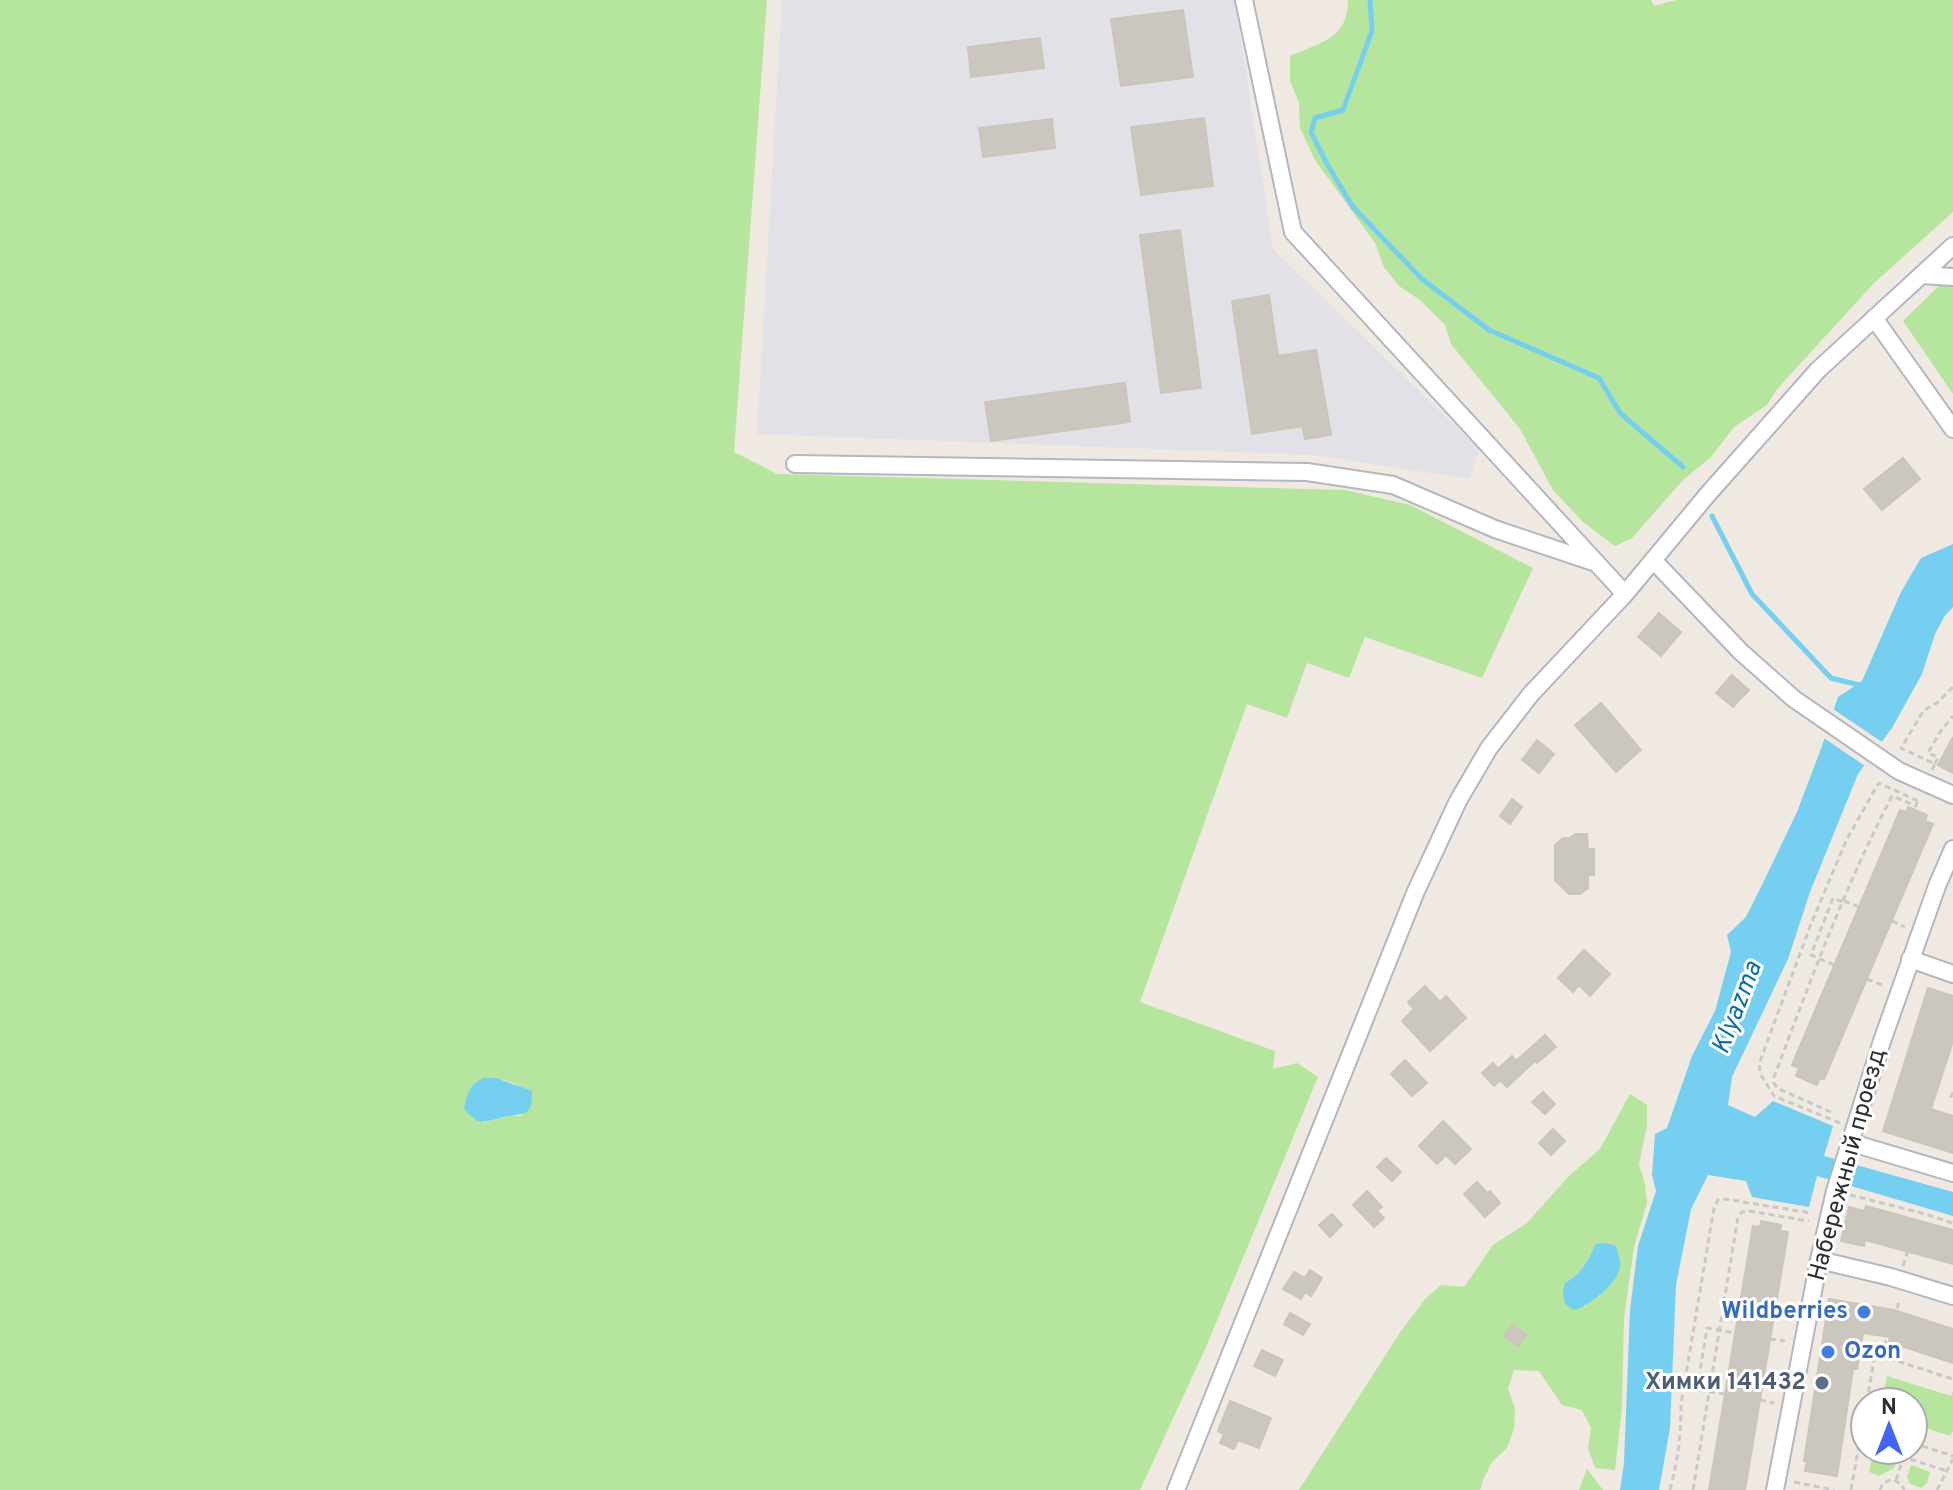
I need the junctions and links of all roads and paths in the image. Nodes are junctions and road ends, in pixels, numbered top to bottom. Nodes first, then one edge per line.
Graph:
1 (1244, 0) edge
2 (1953, 246) edge
3 (1922, 275) junction
4 (1953, 277) edge
5 (1874, 318) junction
6 (1953, 429) edge
7 (795, 464) dead end
8 (1653, 560) junction
9 (1596, 563) junction
10 (1625, 594) junction
11 (1953, 687) edge
12 (1953, 716) edge
13 (1921, 794) dead end
14 (1953, 795) edge
15 (1918, 801) junction
16 (1953, 849) edge
17 (1843, 901) junction
18 (1859, 907) dead end
19 (1892, 921) dead end
20 (1811, 924) junction
21 (1905, 927) dead end
22 (1821, 928) junction
23 (1820, 959) junction
24 (1910, 959) junction
25 (1834, 965) dead end
26 (1953, 974) edge
27 (1867, 979) dead end
28 (1882, 985) dead end
29 (1953, 1092) edge
30 (1953, 1101) edge
31 (1831, 1112) dead end
32 (1849, 1143) junction
33 (1953, 1173) edge
34 (1836, 1188) junction
35 (1918, 1212) junction
36 (1811, 1213) dead end
37 (1916, 1219) dead end
38 (1809, 1221) dead end
39 (1953, 1223) edge
40 (1819, 1260) junction
41 (1953, 1296) edge
42 (1900, 1299) dead end
43 (1719, 1330) junction
44 (1735, 1333) dead end
45 (1770, 1339) dead end
46 (1785, 1341) dead end
47 (1881, 1356) junction
48 (1953, 1379) edge
49 (1870, 1386) edge
50 (1709, 1392) junction
51 (1725, 1394) dead end
52 (1760, 1400) dead end
53 (1774, 1403) dead end
54 (1929, 1449) edge
55 (1953, 1457) edge
56 (1929, 1465) edge
57 (1855, 1466) edge
58 (1901, 1466) edge
59 (1947, 1471) junction
60 (1896, 1480) junction
61 (1776, 1484) edge
62 (1176, 1490) edge
63 (1670, 1490) edge
64 (1693, 1490) edge
65 (1834, 1490) edge
66 (1851, 1490) edge
67 (1880, 1490) edge
68 (1904, 1490) edge
69 (1937, 1490) edge

1 - 9 street
2 - 3 street
3 - 4 street
3 - 5 street
5 - 6 street
5 - 8 street
7 - 9 street
8 - 10 street
8 - 14 street
9 - 10 street
10 - 62 street
11 - 12 path
13 - 15 path
15 - 17 path
15 - 20 path
16 - 24 street, Набережный проезд
17 - 18 path
17 - 22 path
17 - 23 path
19 - 21 path
20 - 22 path
20 - 32 path
22 - 23 path
23 - 25 path
23 - 31 path
24 - 26 street
24 - 32 street, Набережный проезд
27 - 28 path
29 - 30 path
32 - 33 street
32 - 34 street, Набережный проезд
34 - 35 path
34 - 40 street, Набережный проезд
35 - 37 path
35 - 39 path
36 - 63 path
38 - 43 path
40 - 41 street
40 - 61 street, Набережный проезд
42 - 47 path
43 - 44 path
43 - 50 path
43 - 50 path
45 - 46 path
47 - 48 path
47 - 49 path
50 - 51 path
50 - 64 path
52 - 53 path
54 - 55 path
55 - 59 path
56 - 59 path
57 - 66 path
58 - 60 path
59 - 69 path
60 - 67 path
60 - 68 path
61 - 65 path

